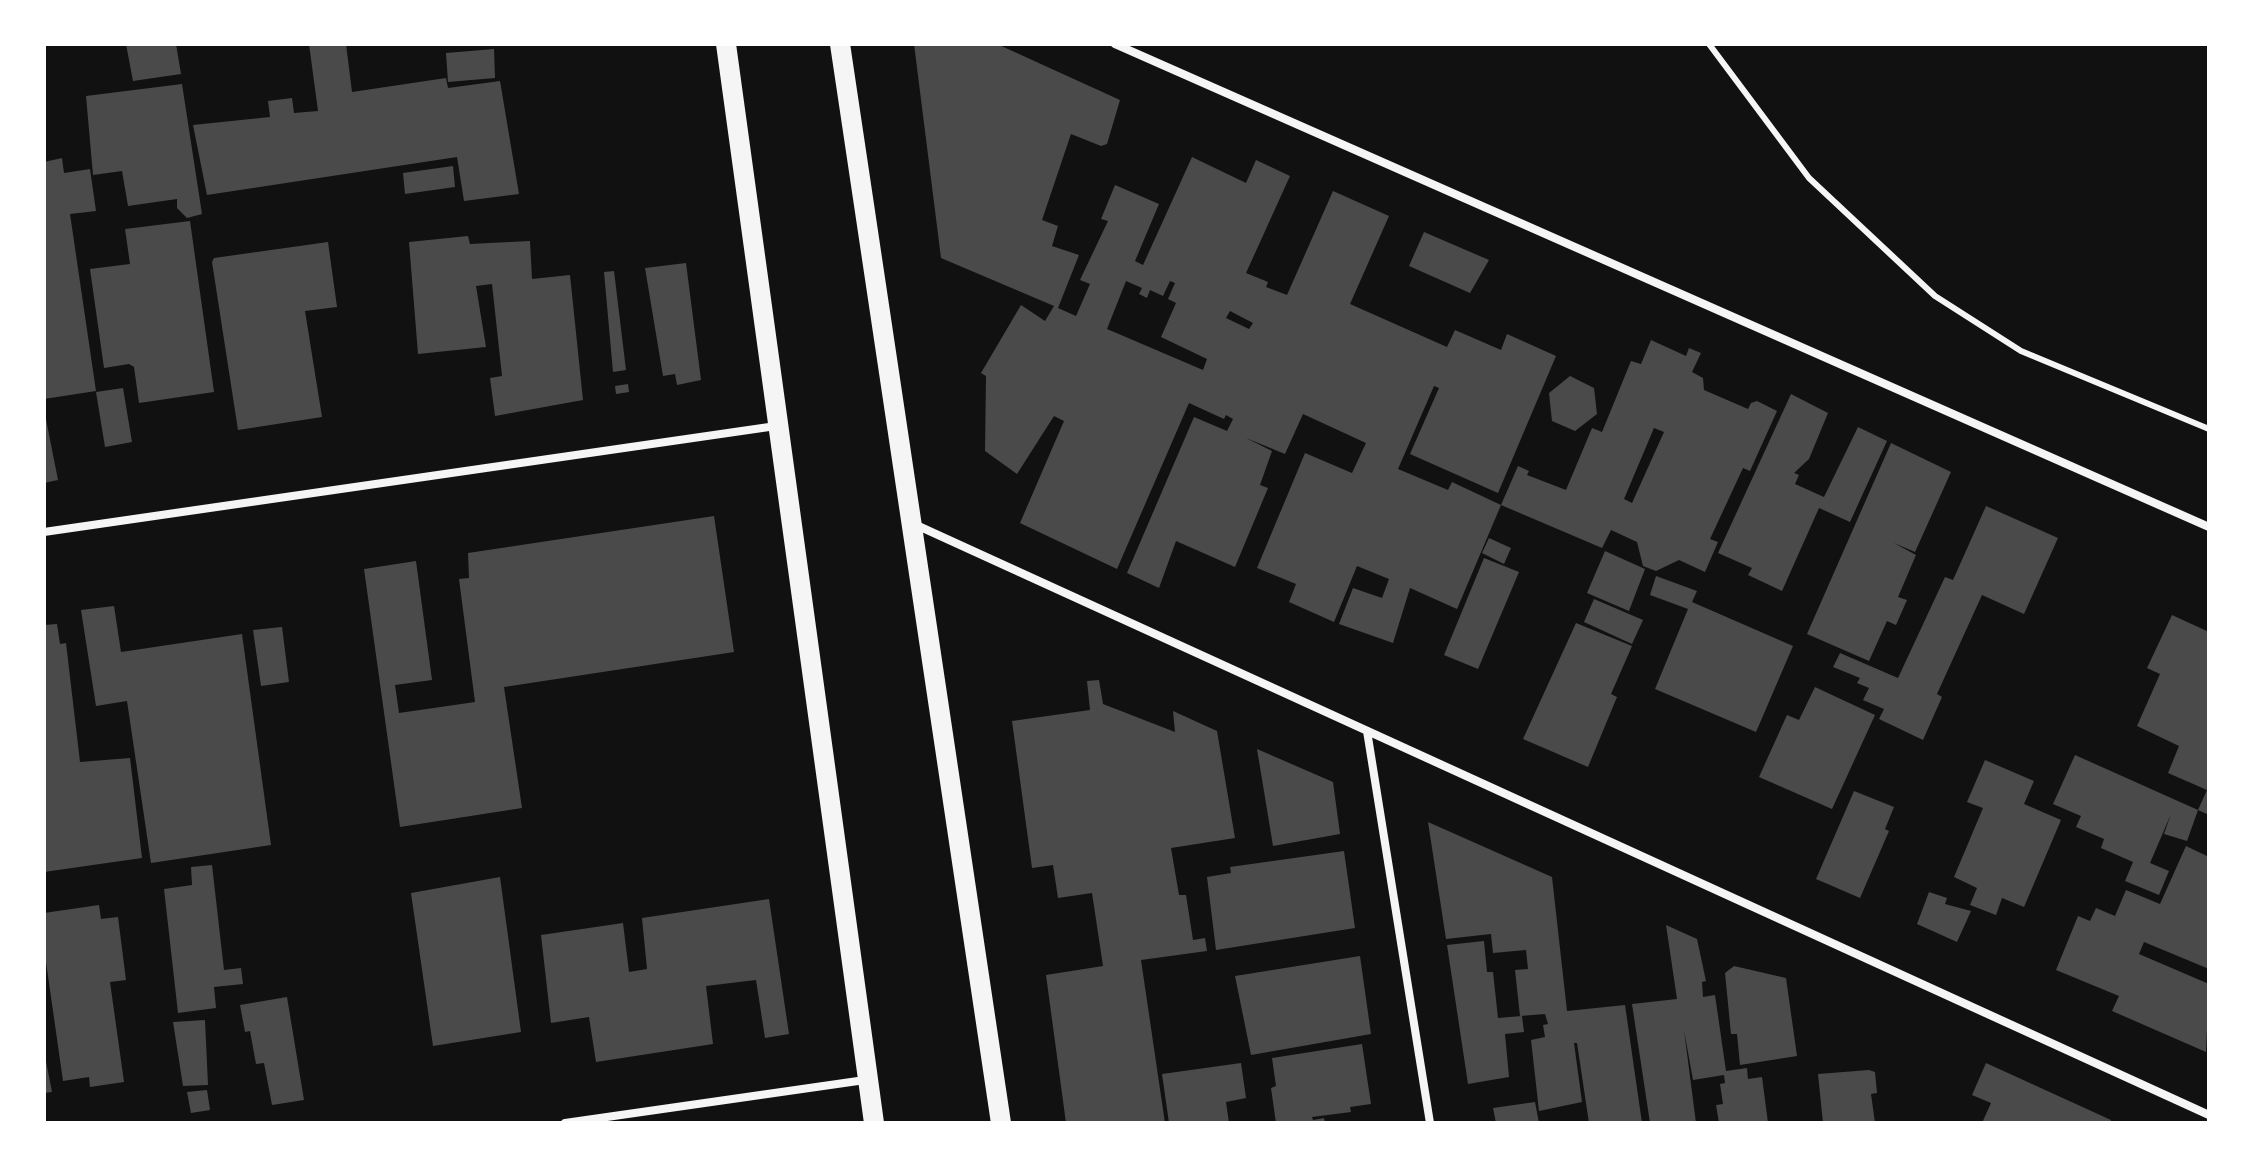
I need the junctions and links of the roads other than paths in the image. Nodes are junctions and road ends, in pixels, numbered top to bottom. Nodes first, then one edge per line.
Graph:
1 (726, 44) edge
2 (840, 44) edge
3 (1115, 44) edge
4 (1709, 44) edge
5 (781, 425) junction
6 (2209, 429) edge
7 (909, 522) junction
8 (2209, 527) edge
9 (44, 532) edge
10 (1367, 731) junction
11 (867, 1079) junction
12 (2209, 1115) edge
13 (565, 1123) edge
14 (874, 1123) edge
15 (1001, 1123) edge
16 (1430, 1123) edge

1 - 5 main road
2 - 7 main road
3 - 8 street
4 - 6 lane
5 - 9 street
5 - 11 main road
7 - 10 street
7 - 15 main road
10 - 12 street
10 - 16 street
11 - 13 street
11 - 14 main road

